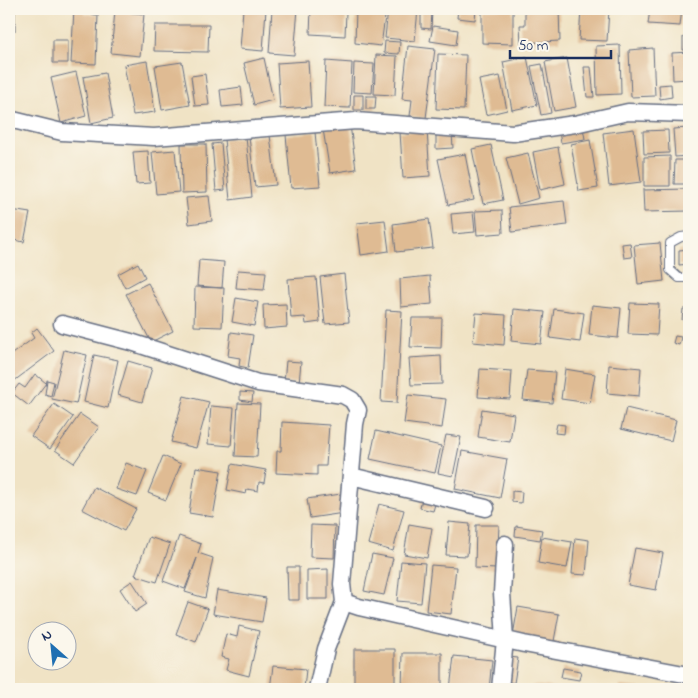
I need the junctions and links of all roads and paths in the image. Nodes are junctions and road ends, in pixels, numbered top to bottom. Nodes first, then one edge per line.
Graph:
1 (689, 114) edge
2 (9, 119) edge
3 (689, 236) edge
4 (689, 278) edge
5 (62, 324) dead end
6 (351, 476) junction
7 (486, 508) dead end
8 (505, 544) dead end
9 (344, 602) junction
10 (505, 640) junction
11 (689, 675) edge
12 (317, 689) edge
13 (500, 689) edge

1 - 2 street
3 - 4 lane
5 - 6 street
6 - 7 street
6 - 9 street
8 - 10 street
9 - 10 street
9 - 12 street
10 - 11 street
10 - 13 street

